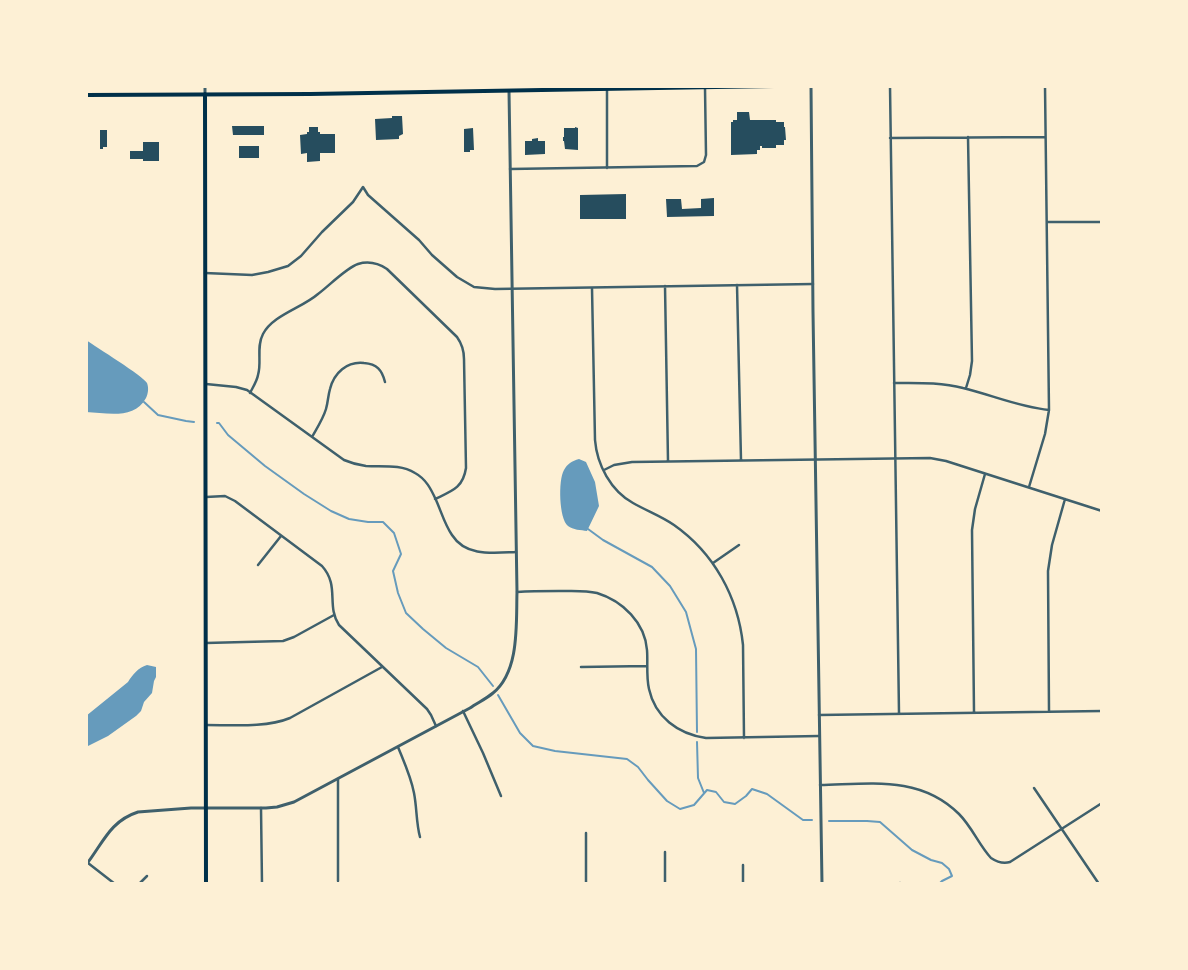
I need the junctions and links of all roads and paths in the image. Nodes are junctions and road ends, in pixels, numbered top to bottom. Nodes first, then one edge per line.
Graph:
1 (205, 86) edge
2 (774, 86) edge
3 (811, 86) edge
4 (890, 86) edge
5 (1044, 86) edge
6 (686, 87) edge
7 (561, 88) edge
8 (705, 88) junction
9 (607, 89) junction
10 (509, 90) junction
11 (205, 94) junction
12 (86, 95) edge
13 (968, 137) junction
14 (1045, 137) junction
15 (890, 138) junction
16 (607, 168) junction
17 (510, 169) junction
18 (1047, 222) junction
19 (1102, 222) edge
20 (205, 273) junction
21 (813, 284) junction
22 (737, 285) junction
23 (665, 286) junction
24 (512, 288) junction
25 (592, 288) junction
26 (385, 382) dead end
27 (894, 383) junction
28 (205, 384) junction
29 (966, 388) junction
30 (250, 393) junction
31 (1049, 410) junction
32 (312, 437) junction
33 (895, 458) junction
34 (815, 459) junction
35 (740, 460) junction
36 (668, 461) junction
37 (604, 470) junction
38 (985, 474) junction
39 (1028, 487) junction
40 (206, 497) junction
41 (435, 499) junction
42 (1065, 499) junction
43 (1102, 511) edge
44 (281, 536) junction
45 (739, 545) dead end
46 (516, 552) junction
47 (712, 563) junction
48 (258, 565) dead end
49 (517, 592) junction
50 (334, 615) junction
51 (206, 643) junction
52 (581, 666) dead end
53 (648, 666) junction
54 (382, 667) junction
55 (1102, 710) edge
56 (1049, 711) junction
57 (463, 712) junction
58 (974, 712) junction
59 (899, 713) junction
60 (818, 715) junction
61 (206, 725) junction
62 (436, 726) junction
63 (819, 736) junction
64 (744, 738) junction
65 (398, 747) junction
66 (338, 779) junction
67 (820, 785) junction
68 (1034, 788) dead end
69 (501, 796) dead end
70 (1102, 803) edge
71 (206, 808) junction
72 (261, 808) junction
73 (1062, 829) junction
74 (586, 833) dead end
75 (420, 837) dead end
76 (665, 852) dead end
77 (87, 864) edge
78 (743, 865) dead end
79 (147, 876) dead end
80 (338, 881) dead end
81 (115, 884) edge
82 (139, 884) edge
83 (206, 884) edge
84 (262, 884) edge
85 (586, 884) edge
86 (665, 884) edge
87 (743, 884) edge
88 (822, 884) edge
89 (1099, 884) edge

1 - 11 street
2 - 8 main road
3 - 21 street
4 - 15 street
5 - 14 street
6 - 8 main road
6 - 9 main road
7 - 9 main road
7 - 10 main road
8 - 16 street
9 - 16 street
10 - 11 main road
10 - 17 street
11 - 12 main road
11 - 20 main road
13 - 14 street
13 - 15 street
13 - 29 street
14 - 18 street
15 - 27 street
16 - 17 street
17 - 24 street
18 - 19 street
18 - 31 street
20 - 24 street
20 - 28 main road
21 - 22 street
21 - 34 street
22 - 23 street
22 - 35 street
23 - 25 street
23 - 36 street
24 - 25 street
24 - 46 street
25 - 37 street
26 - 32 street
27 - 29 street
27 - 33 street
28 - 30 street
28 - 40 main road
29 - 31 street
30 - 32 street
30 - 41 street
31 - 39 street
32 - 41 street
33 - 34 street
33 - 38 street
33 - 59 street
34 - 35 street
34 - 60 street
35 - 36 street
36 - 37 street
37 - 47 street
38 - 39 street
38 - 58 street
39 - 42 street
40 - 44 street
40 - 51 main road
41 - 46 street
42 - 43 street
42 - 56 street
44 - 48 street
44 - 50 street
45 - 47 street
46 - 49 street
47 - 64 street
49 - 53 street
49 - 57 street
50 - 51 street
50 - 54 street
51 - 61 main road
52 - 53 street
53 - 64 street
54 - 61 street
54 - 62 street
55 - 56 street
56 - 58 street
57 - 62 street
57 - 69 street
58 - 59 street
59 - 60 street
60 - 63 street
61 - 71 main road
62 - 65 street
63 - 64 street
63 - 67 street
65 - 66 street
65 - 75 street
66 - 72 street
66 - 80 street
67 - 73 street
67 - 88 street
68 - 73 street
70 - 73 street
71 - 72 street
71 - 77 street
71 - 83 main road
72 - 84 street
73 - 89 street
74 - 85 street
76 - 86 street
77 - 81 street
78 - 87 street
79 - 82 street

